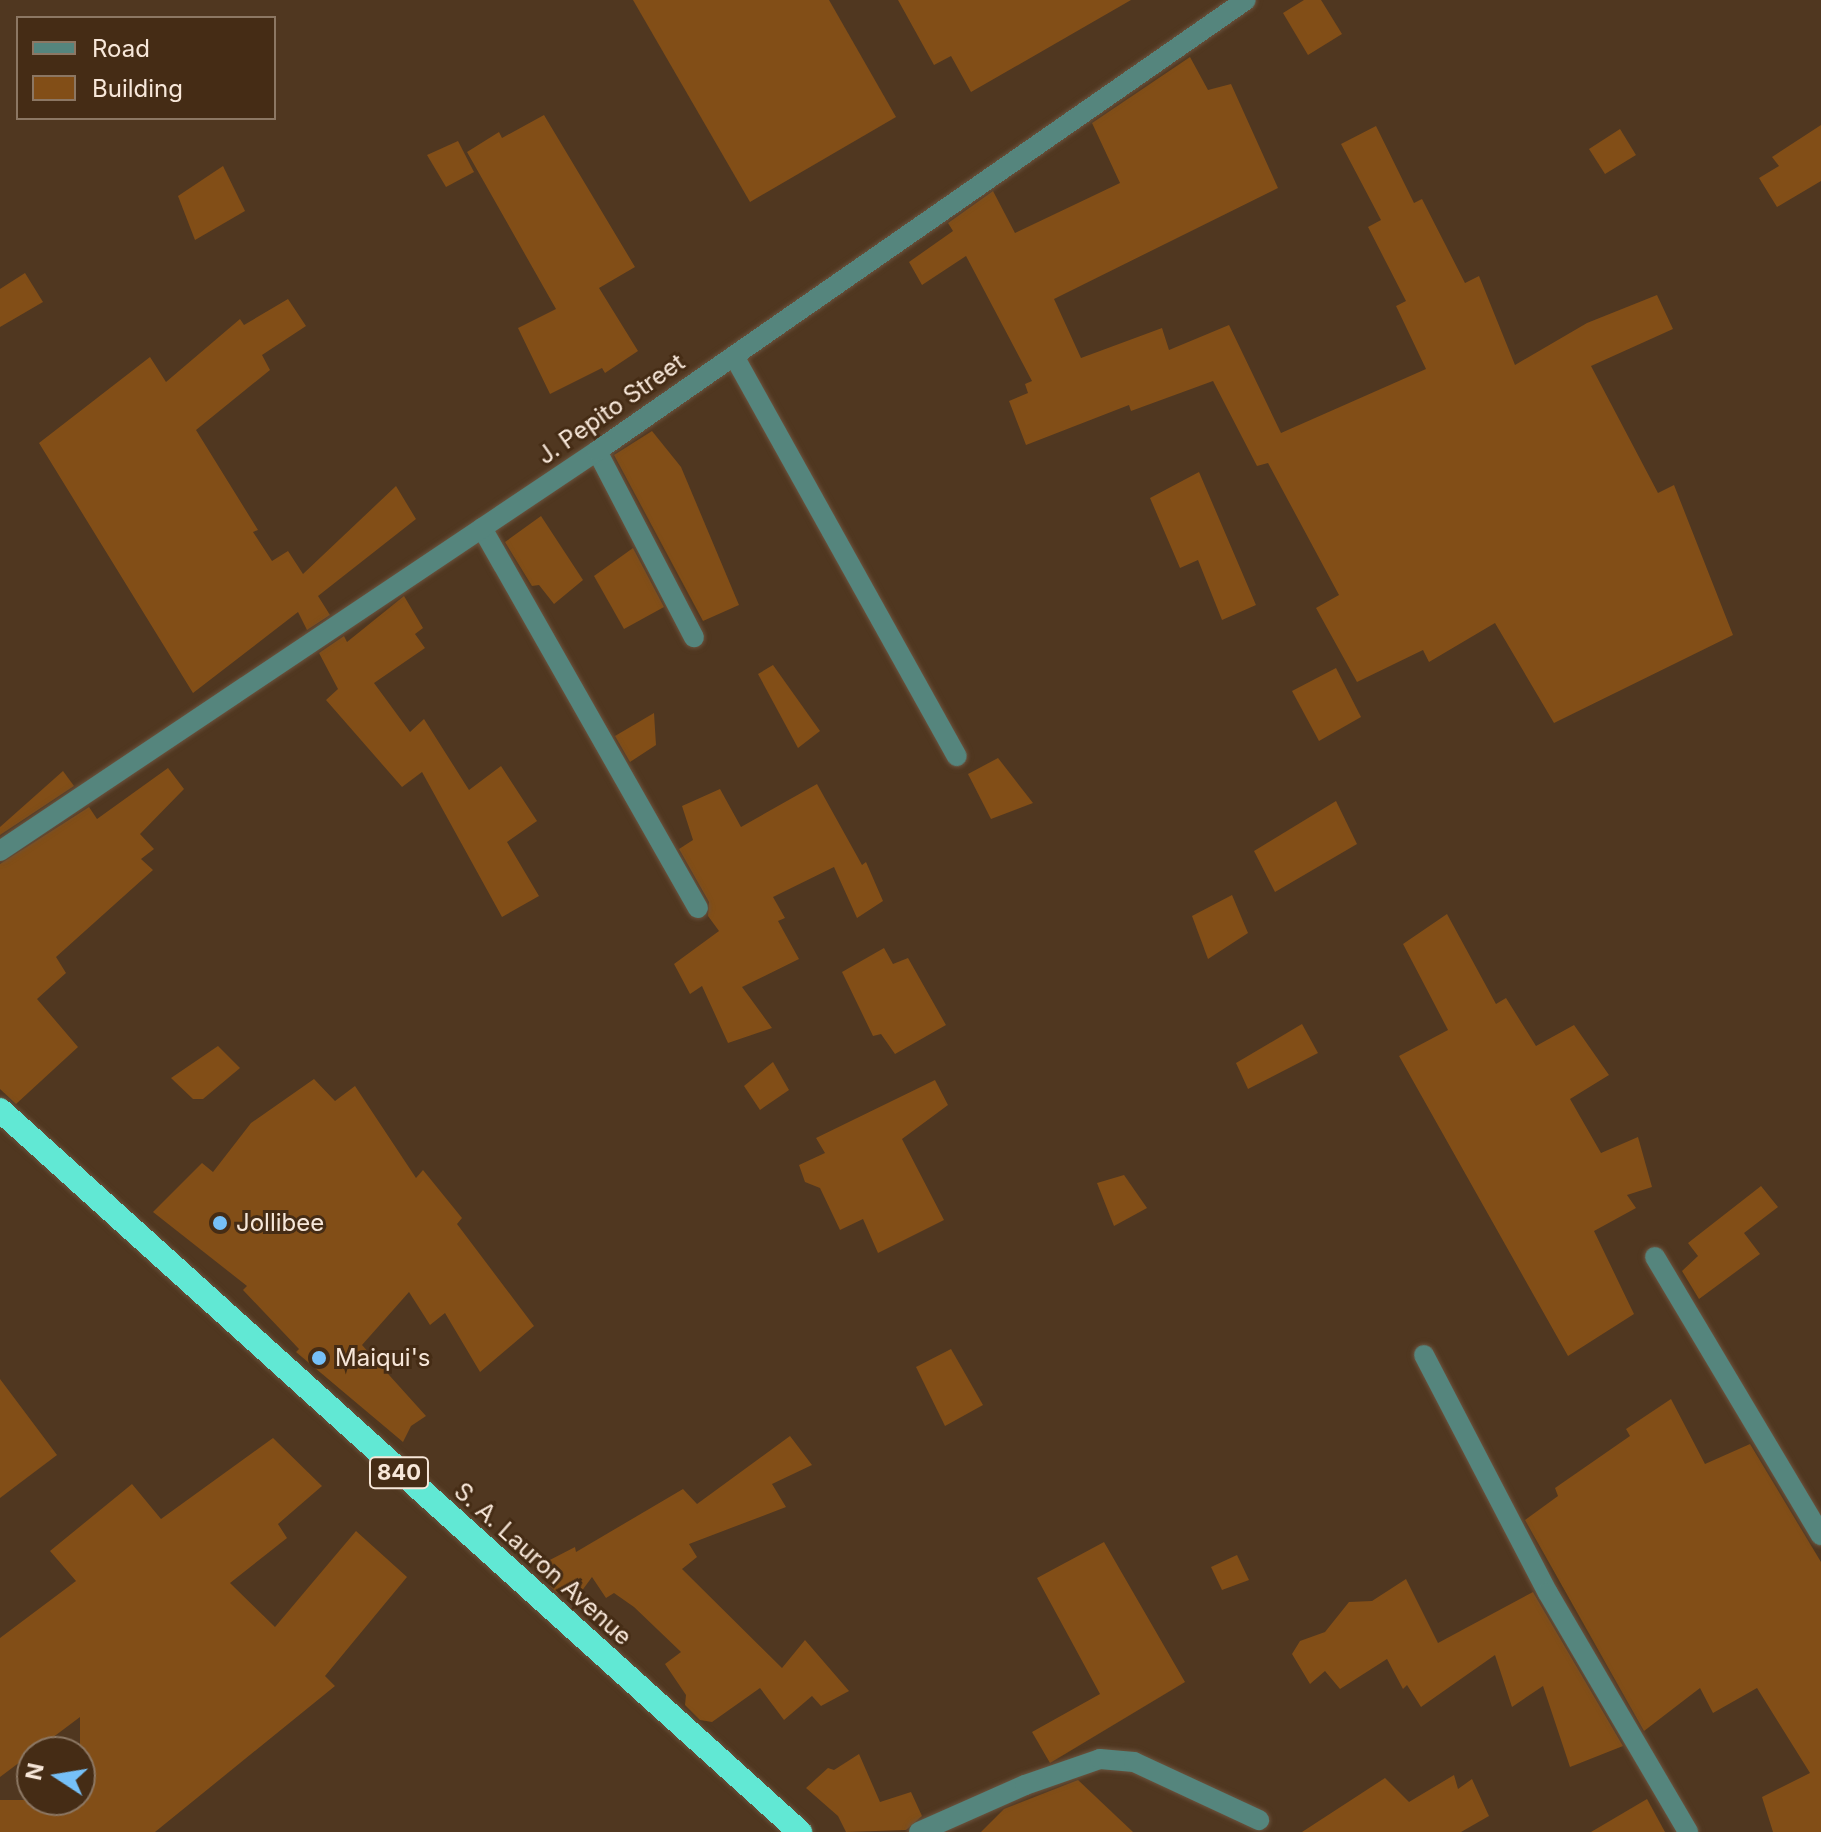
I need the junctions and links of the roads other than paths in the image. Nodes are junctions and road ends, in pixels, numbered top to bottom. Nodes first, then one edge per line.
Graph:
1 (1246, 0) edge
2 (734, 356) junction
3 (597, 451) junction
4 (482, 528) junction
5 (694, 637) dead end
6 (957, 756) dead end
7 (0, 851) edge
8 (698, 908) dead end
9 (0, 1110) edge
10 (1655, 1257) dead end
11 (1424, 1355) dead end
12 (1821, 1535) edge
13 (1259, 1820) dead end
14 (800, 1832) edge
15 (919, 1832) edge
16 (1688, 1832) edge

1 - 2 street, J. Pepito Street
2 - 3 street, J. Pepito Street
2 - 6 street
3 - 4 street, J. Pepito Street
3 - 5 street
4 - 7 street, J. Pepito Street
4 - 8 street
9 - 14 highway, S. A. Lauron Avenue / 840
10 - 12 street
11 - 16 street
13 - 15 street

